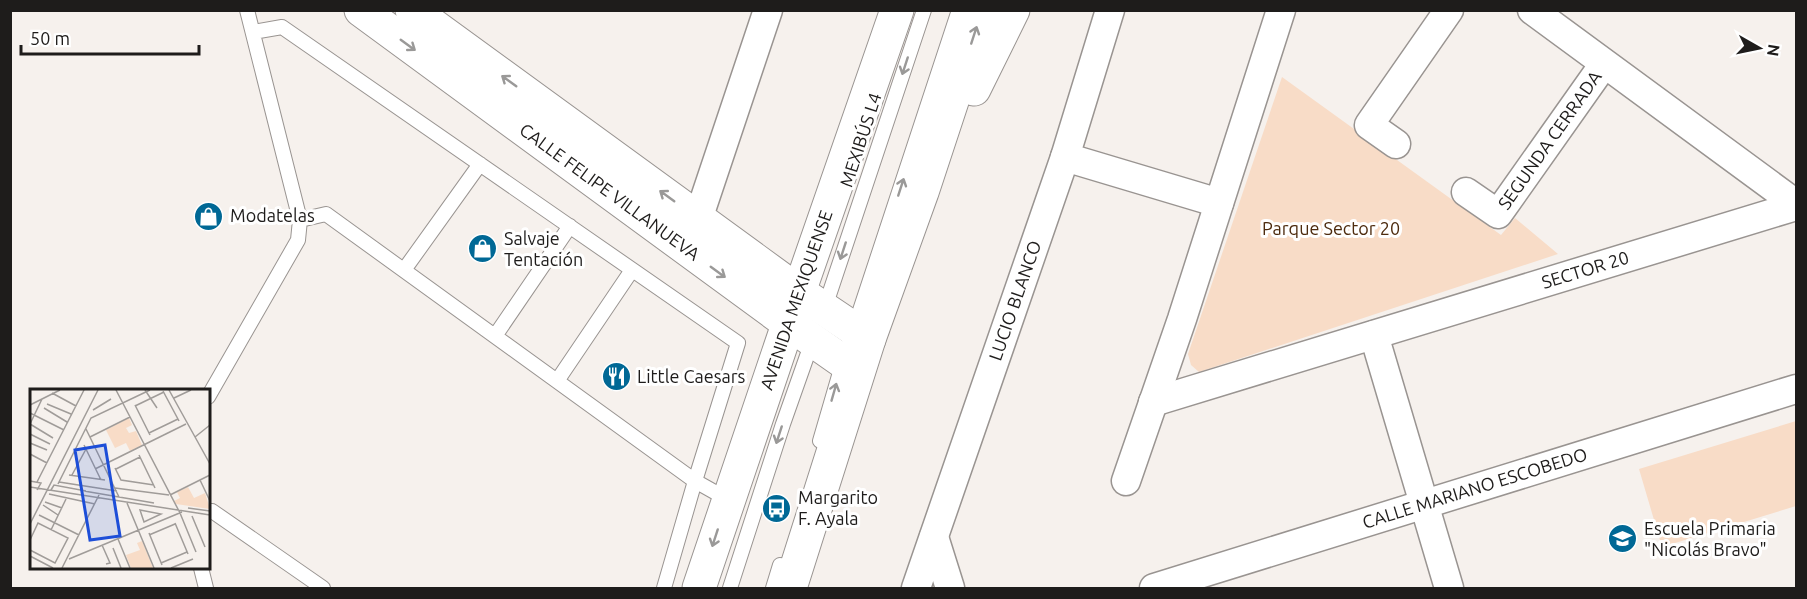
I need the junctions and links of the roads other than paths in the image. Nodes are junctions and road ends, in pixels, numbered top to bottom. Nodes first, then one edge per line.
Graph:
1 (247, 10) edge
2 (361, 10) edge
3 (412, 10) edge
4 (768, 10) edge
5 (879, 10) edge
6 (897, 10) edge
7 (924, 10) edge
8 (959, 10) edge
9 (982, 10) edge
10 (1013, 10) edge
11 (1110, 10) edge
12 (1281, 10) edge
13 (1449, 10) edge
14 (1532, 10) edge
15 (253, 32) junction
16 (1604, 64) junction
17 (868, 94) junction
18 (1396, 144) dead end
19 (1065, 157) junction
20 (480, 164) junction
21 (922, 192) junction
22 (1466, 192) dead end
23 (1219, 203) junction
24 (1797, 205) edge
25 (698, 219) junction
26 (300, 220) junction
27 (570, 226) junction
28 (404, 270) junction
29 (632, 270) junction
30 (810, 319) junction
31 (861, 334) junction
32 (1374, 335) junction
33 (495, 336) junction
34 (851, 367) junction
35 (557, 381) junction
36 (1797, 389) edge
37 (210, 394) edge
38 (1153, 402) junction
39 (816, 454) dead end
40 (695, 481) junction
41 (1126, 481) dead end
42 (727, 499) junction
43 (1423, 504) junction
44 (210, 511) edge
45 (934, 537) junction
46 (783, 555) dead end
47 (201, 569) edge
48 (206, 588) edge
49 (323, 588) edge
50 (664, 588) edge
51 (699, 588) edge
52 (730, 588) edge
53 (772, 588) edge
54 (790, 588) edge
55 (916, 588) edge
56 (950, 588) edge
57 (1155, 588) edge
58 (1449, 588) edge

1 - 15 lane
2 -> 30 main road, CALLE FELIPE VILLANUEVA
25 -> 3 main road, CALLE FELIPE VILLANUEVA
4 - 25 street
5 - 17 main road
6 - 17 main road, AVENIDA MEXIQUENSE
7 -> 30 lane, MEXIBÚS L4
31 -> 8 lane
21 -> 9 main road
10 - 21 main road
11 - 19 street, LUCIO BLANCO
12 - 23 street
13 - 18 street
14 - 16 street, SECTOR 20
15 - 20 lane
15 - 26 lane
16 - 22 street, SEGUNDA CERRADA
16 - 24 street, SECTOR 20
17 - 30 main road, AVENIDA MEXIQUENSE
19 - 23 street
19 - 45 street, LUCIO BLANCO
20 - 27 lane
20 - 28 lane
21 - 31 main road
23 - 38 street
24 - 32 street, SECTOR 20
25 - 30 main road, CALLE FELIPE VILLANUEVA
26 - 28 lane
26 - 37 lane
27 - 29 lane
27 - 33 lane
28 - 33 lane
29 - 35 lane
29 - 40 lane
30 - 31 main road, CALLE FELIPE VILLANUEVA
30 - 34 main road, CALLE FELIPE VILLANUEVA
30 - 42 main road, AVENIDA MEXIQUENSE
30 -> 52 lane, MEXIBÚS L4
31 - 34 main road
32 - 38 street, SECTOR 20
32 - 43 street
33 - 35 lane
39 -> 34 lane
34 - 54 main road
35 - 40 lane
36 - 43 street, CALLE MARIANO ESCOBEDO
38 - 41 street
40 - 42 lane
40 - 50 lane
42 -> 51 main road, AVENIDA MEXIQUENSE
43 - 57 street, CALLE MARIANO ESCOBEDO
43 - 58 street
44 - 49 lane
45 - 55 street, LUCIO BLANCO
45 - 56 street
46 - 53 lane
47 - 48 lane

